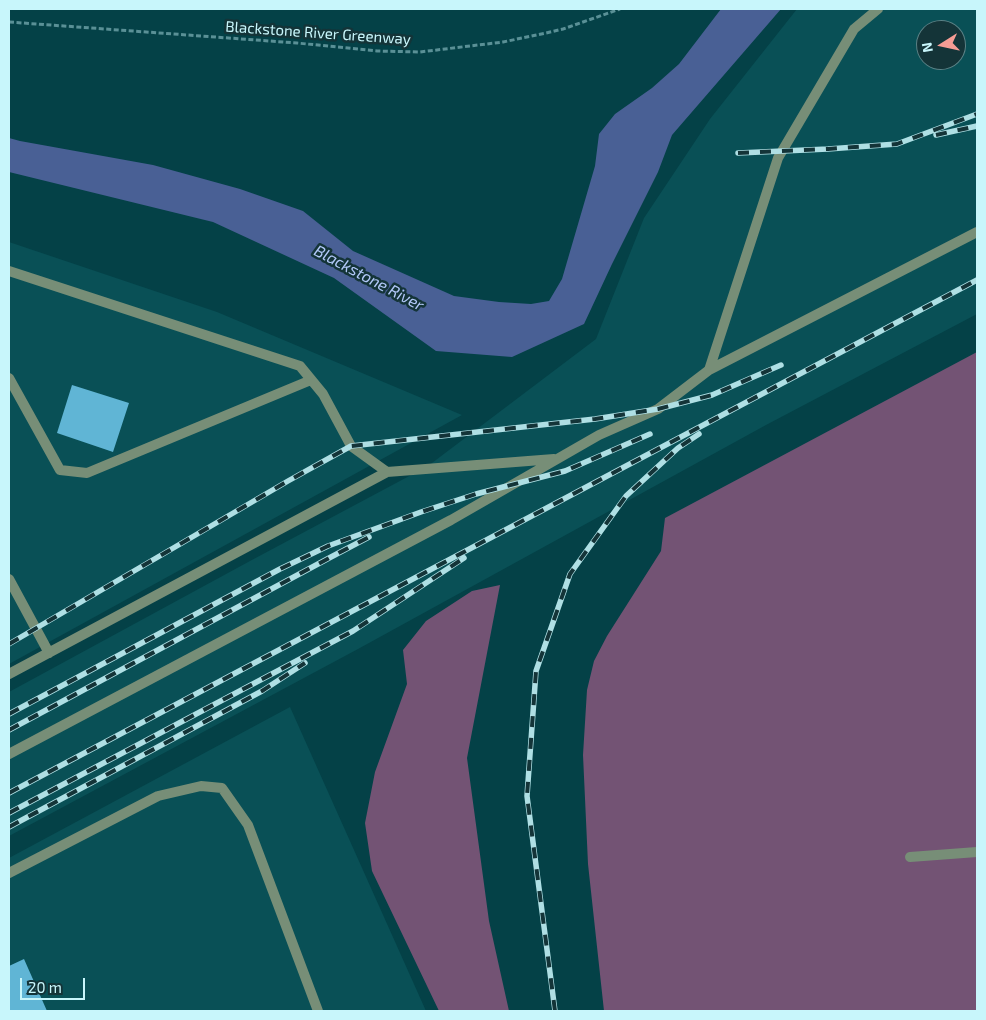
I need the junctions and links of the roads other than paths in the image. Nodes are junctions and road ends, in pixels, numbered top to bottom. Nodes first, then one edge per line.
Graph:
1 (878, 9) edge
2 (977, 232) edge
3 (9, 271) edge
4 (709, 370) junction
5 (9, 378) edge
6 (311, 380) junction
7 (557, 459) junction
8 (387, 472) junction
9 (9, 579) edge
10 (49, 653) junction
11 (9, 674) edge
12 (9, 754) edge
13 (977, 852) edge
14 (910, 857) dead end
15 (9, 872) edge
16 (318, 1011) edge

1 - 4 lane
2 - 4 lane
3 - 6 lane
4 - 7 lane
5 - 6 lane
6 - 8 lane
7 - 8 lane
7 - 12 lane
8 - 10 lane
9 - 10 lane
10 - 11 lane
13 - 14 lane
15 - 16 lane

